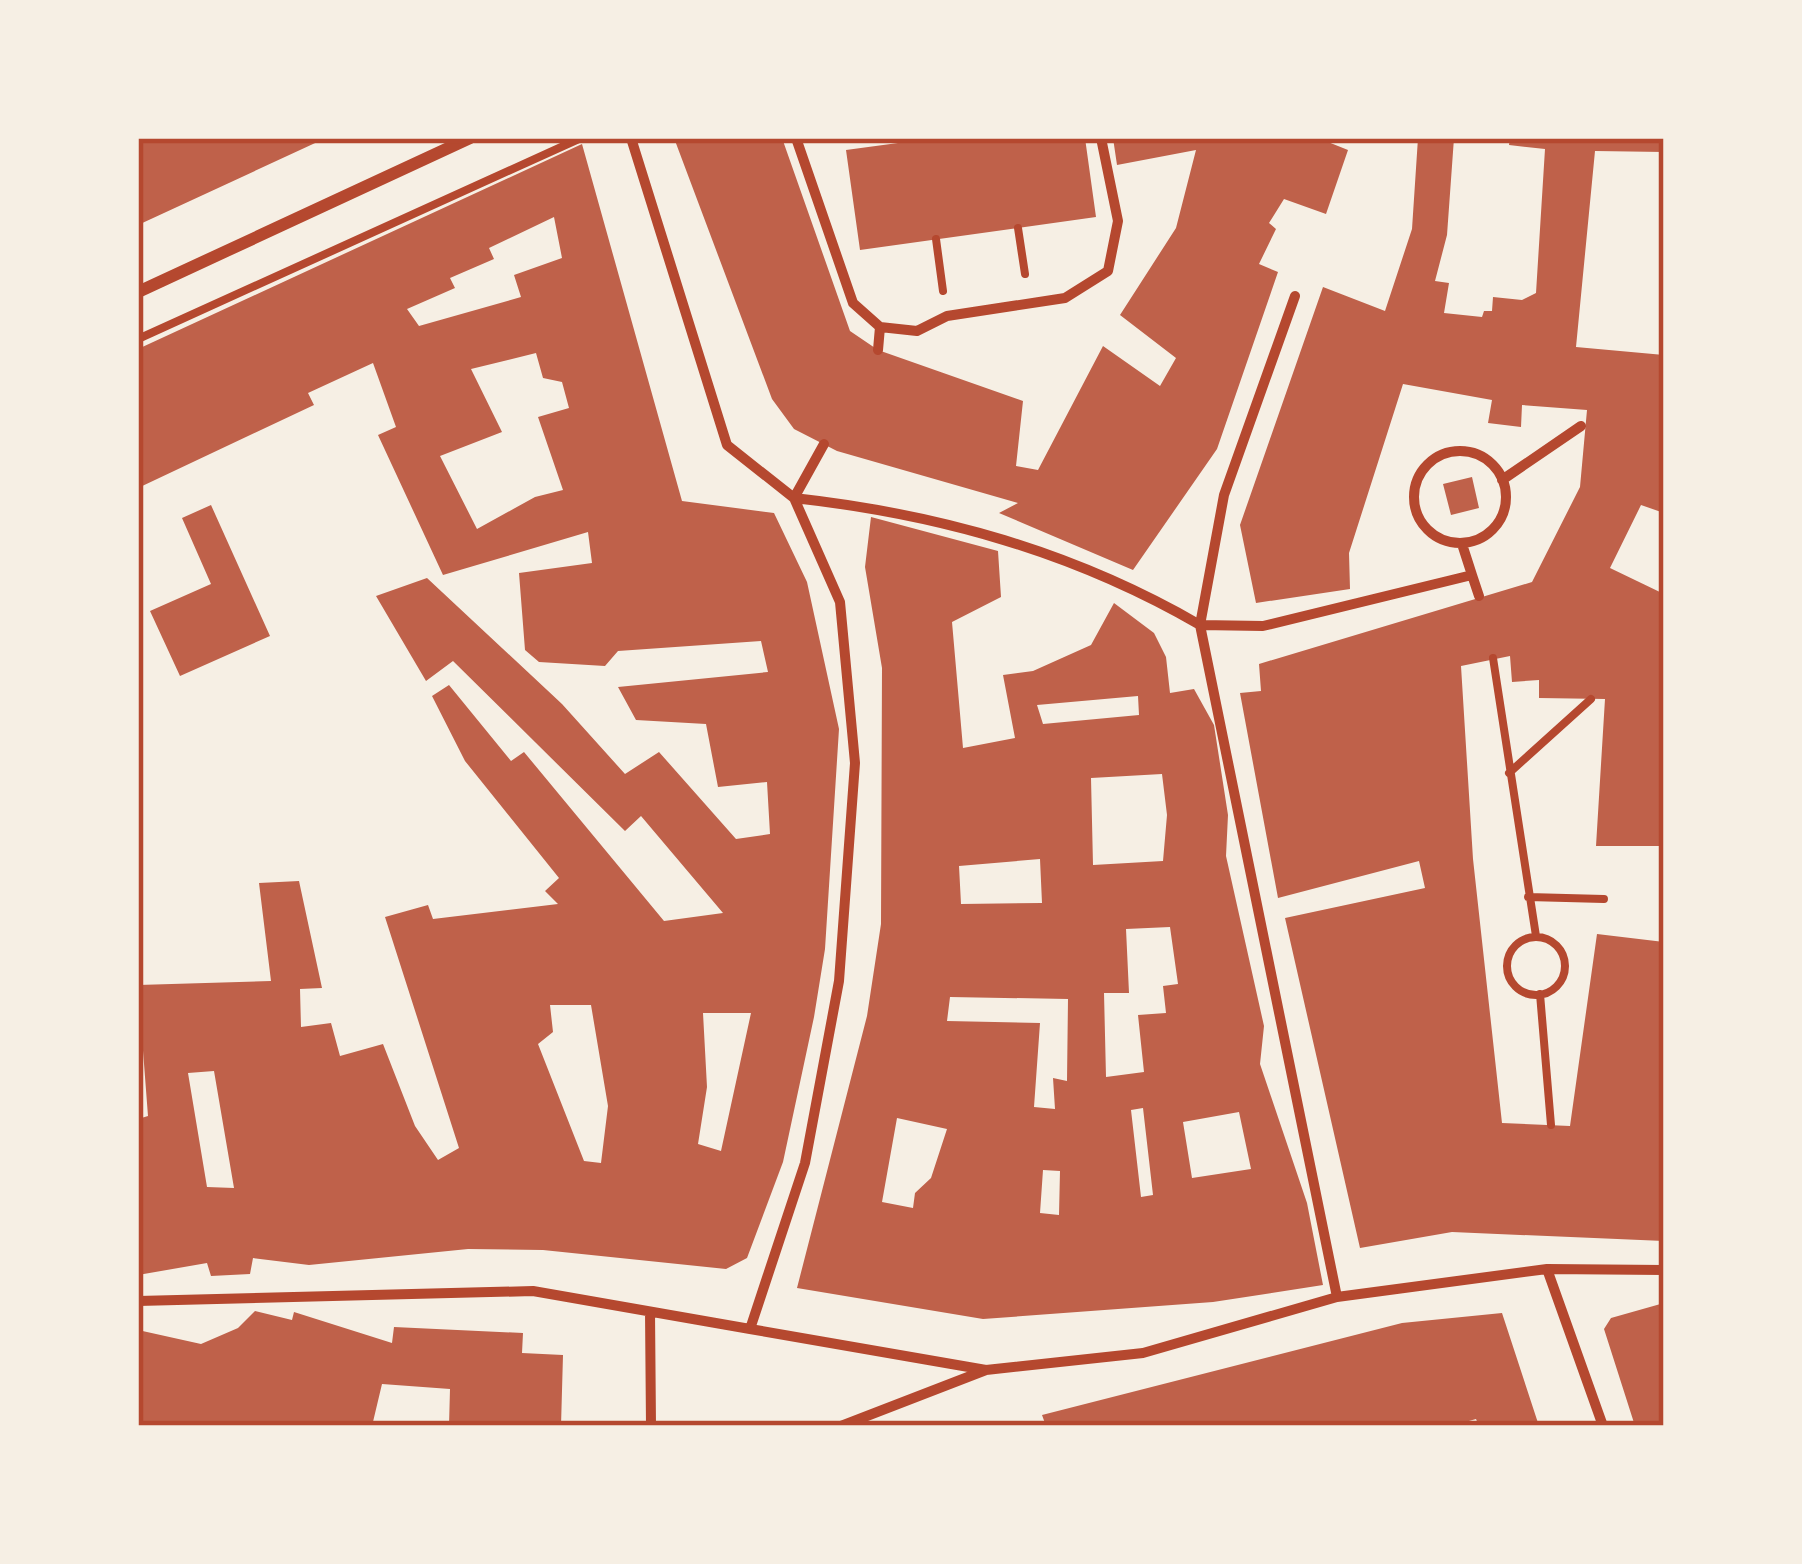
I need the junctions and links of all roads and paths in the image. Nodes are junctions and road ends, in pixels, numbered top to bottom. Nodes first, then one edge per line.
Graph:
1 (470, 138) edge
2 (581, 138) edge
3 (631, 138) edge
4 (796, 138) edge
5 (1101, 138) edge
6 (1018, 228) dead end
7 (935, 239) dead end
8 (138, 292) edge
9 (1295, 296) dead end
10 (1030, 300) junction
11 (947, 316) junction
12 (880, 327) junction
13 (138, 339) edge
14 (878, 350) dead end
15 (1581, 426) dead end
16 (824, 444) dead end
17 (1502, 480) junction
18 (794, 498) junction
19 (1462, 544) junction
20 (1472, 575) junction
21 (1479, 596) dead end
22 (1200, 625) junction
23 (1493, 658) dead end
24 (1591, 699) dead end
25 (1508, 773) junction
26 (1528, 897) junction
27 (1604, 899) dead end
28 (1536, 936) junction
29 (1540, 994) junction
30 (1551, 1125) dead end
31 (1547, 1269) junction
32 (1664, 1270) edge
33 (1337, 1297) junction
34 (138, 1300) edge
35 (650, 1312) junction
36 (750, 1329) junction
37 (986, 1370) junction
38 (651, 1426) edge
39 (841, 1426) edge
40 (1603, 1426) edge

1 - 8 street
2 - 13 path
3 - 18 street
4 - 12 street
5 - 10 street
6 - 10 path
7 - 11 path
9 - 22 street
10 - 11 street
11 - 12 street
12 - 14 street
15 - 17 street
16 - 18 street
17 - 19 street
17 - 19 street
18 - 22 street
18 - 36 street
19 - 20 street
20 - 21 street
20 - 22 street
22 - 33 street
23 - 25 path
24 - 25 path
25 - 26 path
26 - 27 path
26 - 28 path
28 - 29 path
28 - 29 path
29 - 30 path
31 - 32 street
31 - 33 street
31 - 40 street
33 - 37 street
34 - 35 street
35 - 36 street
35 - 38 street
36 - 37 street
37 - 39 street

